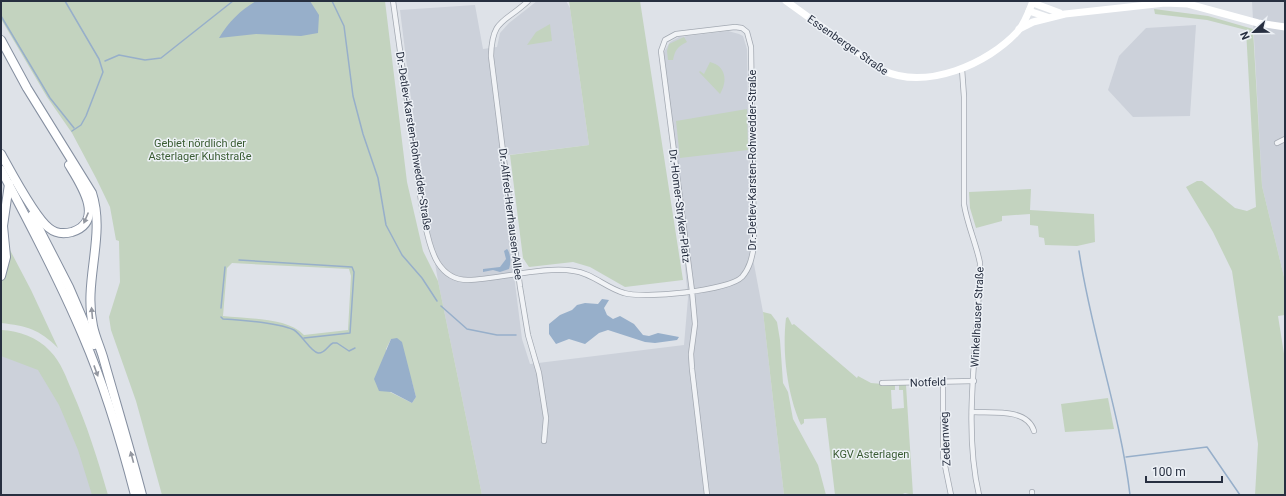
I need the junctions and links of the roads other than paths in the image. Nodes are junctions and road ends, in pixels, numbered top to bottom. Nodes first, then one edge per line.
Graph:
1 (393, 1) edge
2 (528, 1) edge
3 (786, 1) edge
4 (1033, 2) edge
5 (1030, 11) junction
6 (1065, 14) junction
7 (1047, 18) junction
8 (1285, 27) edge
9 (1019, 29) junction
10 (1, 40) edge
11 (1, 49) edge
12 (962, 69) junction
13 (669, 121) joint
14 (1285, 139) edge
15 (1278, 143) dead end
16 (1, 155) edge
17 (1, 170) edge
18 (9, 184) junction
19 (519, 275) junction
20 (1, 276) edge
21 (692, 291) junction
22 (108, 377) junction
23 (974, 381) junction
24 (943, 382) junction
25 (882, 383) dead end
26 (972, 412) junction
27 (1034, 431) dead end
28 (544, 441) dead end
29 (135, 495) edge
30 (142, 495) edge
31 (707, 495) edge
32 (951, 495) edge
33 (979, 495) edge

1 - 19 street, Dr.-Detlev-Karsten-Rohwedder-Straße
2 - 19 street, Dr.-Alfred-Herrhausen-Allee
3 - 12 main road, Essenberger Straße
4 - 5 main road
4 - 6 main road
5 - 7 main road
5 - 9 main road
6 - 7 main road
6 - 8 main road
7 - 9 main road
9 - 12 main road, Essenberger Straße
22 -> 10 highway
11 -> 16 highway
12 - 23 street, Winkelhauser Straße
13 - 21 street, Dr.-Homer-Stryker-Platz
13 - 21 street, Dr.-Detlev-Karsten-Rohwedder-Straße
14 - 15 street
16 - 22 highway
17 - 18 highway
18 - 20 highway
18 -> 29 highway
19 - 21 street, Dr.-Detlev-Karsten-Rohwedder-Straße
19 - 28 street, Dr.-Alfred-Herrhausen-Allee
21 - 31 street
30 -> 22 highway
23 - 24 street, Notfeld
23 - 26 street, Winkelhauser Straße
24 - 25 street, Notfeld
24 - 32 street, Zedernweg
26 - 27 street
26 - 33 street, Winkelhauser Straße

